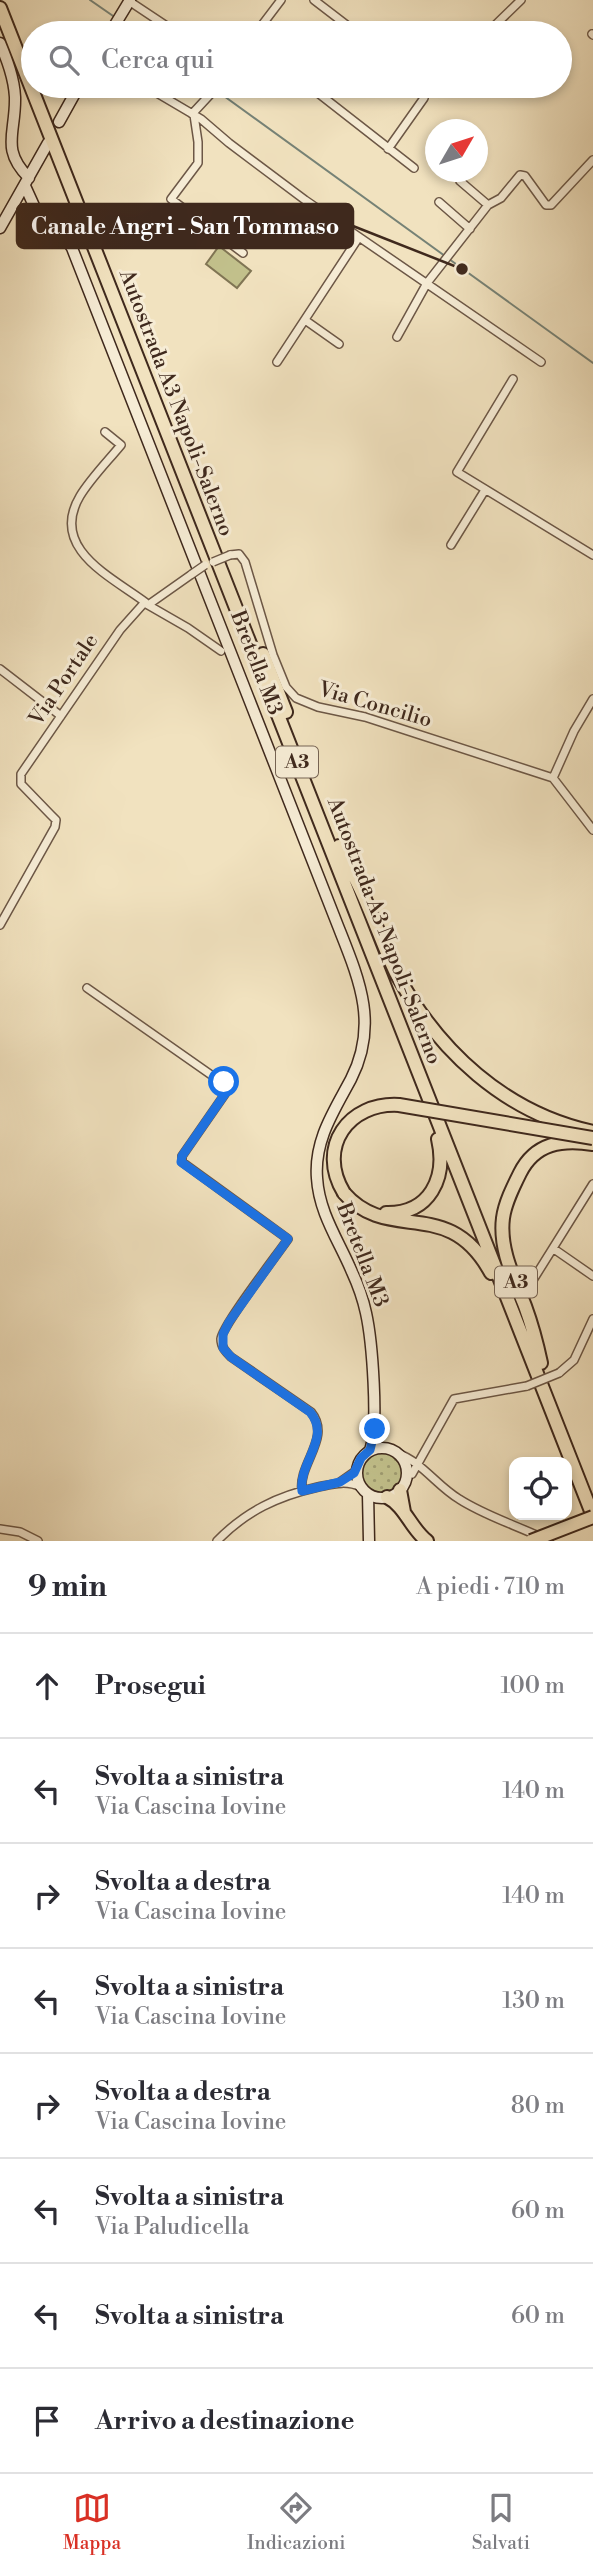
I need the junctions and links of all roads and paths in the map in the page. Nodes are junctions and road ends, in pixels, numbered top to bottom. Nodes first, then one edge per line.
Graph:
1 (6, 0) edge
2 (281, 0) edge
3 (314, 0) edge
4 (521, 0) edge
5 (130, 1) edge
6 (0, 8) edge
7 (117, 21) edge
8 (159, 21) edge
9 (265, 21) edge
10 (341, 21) edge
11 (499, 21) edge
12 (21, 38) edge
13 (0, 43) edge
14 (21, 61) edge
15 (35, 98) edge
16 (45, 98) edge
17 (72, 98) edge
18 (166, 98) edge
19 (208, 98) edge
20 (324, 98) edge
21 (424, 98) dead end
22 (193, 114) junction
23 (59, 122) dead end
24 (48, 143) dead end
25 (388, 149) junction
26 (593, 160) edge
27 (414, 168) dead end
28 (27, 182) junction
29 (461, 182) edge
30 (19, 197) junction
31 (439, 202) dead end
32 (31, 205) junction
33 (488, 205) junction
34 (10, 211) junction
35 (0, 228) edge
36 (470, 229) junction
37 (359, 237) junction
38 (243, 253) dead end
39 (426, 283) junction
40 (304, 320) junction
41 (397, 337) dead end
42 (339, 344) dead end
43 (277, 362) dead end
44 (541, 362) dead end
45 (513, 379) dead end
46 (106, 432) dead end
47 (485, 490) junction
48 (451, 545) dead end
49 (593, 555) edge
50 (146, 603) junction
51 (221, 651) dead end
52 (0, 669) edge
53 (593, 699) edge
54 (61, 716) junction
55 (552, 778) junction
56 (593, 830) edge
57 (339, 846) junction
58 (0, 925) edge
59 (87, 988) dead end
60 (409, 1047) junction
61 (593, 1132) edge
62 (593, 1138) edge
63 (593, 1144) edge
64 (593, 1184) edge
65 (372, 1213) junction
66 (554, 1248) junction
67 (593, 1276) edge
68 (528, 1288) dead end
69 (593, 1319) edge
70 (538, 1364) junction
71 (375, 1429) junction
72 (387, 1448) junction
73 (370, 1450) junction
74 (423, 1453) junction
75 (402, 1454) junction
76 (418, 1465) junction
77 (356, 1469) junction
78 (433, 1478) junction
79 (406, 1481) junction
80 (340, 1482) junction
81 (364, 1490) junction
82 (302, 1491) junction
83 (593, 1495) edge
84 (385, 1498) junction
85 (404, 1513) junction
86 (370, 1515) junction
87 (593, 1516) edge
88 (0, 1529) edge
89 (38, 1541) edge
90 (217, 1541) edge
91 (369, 1541) edge
92 (427, 1541) edge
93 (531, 1541) edge
94 (549, 1541) edge

1 - 12 highway
2 - 9 street
3 - 10 street
4 - 11 street
5 - 7 street
5 - 8 street
6 - 14 highway, Autostrada A3 Napoli-Salerno / A3
13 - 28 street, Bretella M3
15 - 60 highway, Autostrada A3 Napoli-Salerno / A3
16 - 57 highway, Autostrada A3 Napoli-Salerno / A3
17 - 23 street
18 - 22 street
19 - 22 street
20 - 25 street
21 - 25 street
22 - 37 street
22 - 38 street
24 - 28 street
25 - 27 street
26 - 33 street
28 - 30 street
28 - 32 street, Bretella M3
29 - 33 street
30 - 32 street, Bretella M3
30 - 34 street
31 - 36 street
32 - 34 street
32 - 71 street, Bretella M3
33 - 36 street
34 - 35 street
36 - 39 street
37 - 39 street
37 - 40 street
39 - 41 street
39 - 44 street
40 - 42 street
40 - 43 street
45 - 47 street
46 - 50 street
47 - 48 street
47 - 49 street
50 - 51 street
50 - 54 street, Via Portale
50 - 55 street, Via Concilio, bridge
52 - 54 street
53 - 55 street
54 - 58 street, Via Portale
55 - 56 street
57 - 61 highway, A3
57 - 70 highway, Autostrada A3 Napoli-Salerno / A3
59 - 82 street
60 - 65 highway, A3
60 - 70 highway, Autostrada A3 Napoli-Salerno / A3
62 - 65 highway, A3, bridge
63 - 70 highway, A3
64 - 66 street
65 - 70 highway, A3
66 - 67 street
66 - 68 street
69 - 74 street, bridge
70 - 83 highway, Autostrada A3 Napoli-Salerno / A3
70 - 87 highway, Autostrada A3 Napoli-Salerno / A3
71 - 72 street, Bretella M3
71 - 73 street, Bretella M3
72 - 73 street
72 - 75 street
73 - 77 street
74 - 75 street
74 - 76 street
75 - 76 street
75 - 79 street
76 - 78 street
76 - 79 street
77 - 80 street
77 - 81 street
78 - 79 street
78 - 94 street
79 - 84 street
79 - 85 highway
80 - 81 street
80 - 82 street
81 - 84 street
81 - 86 street
82 - 90 street
84 - 85 highway
84 - 86 street
85 - 92 highway
86 - 91 street
87 - 93 highway, bridge
88 - 89 street

